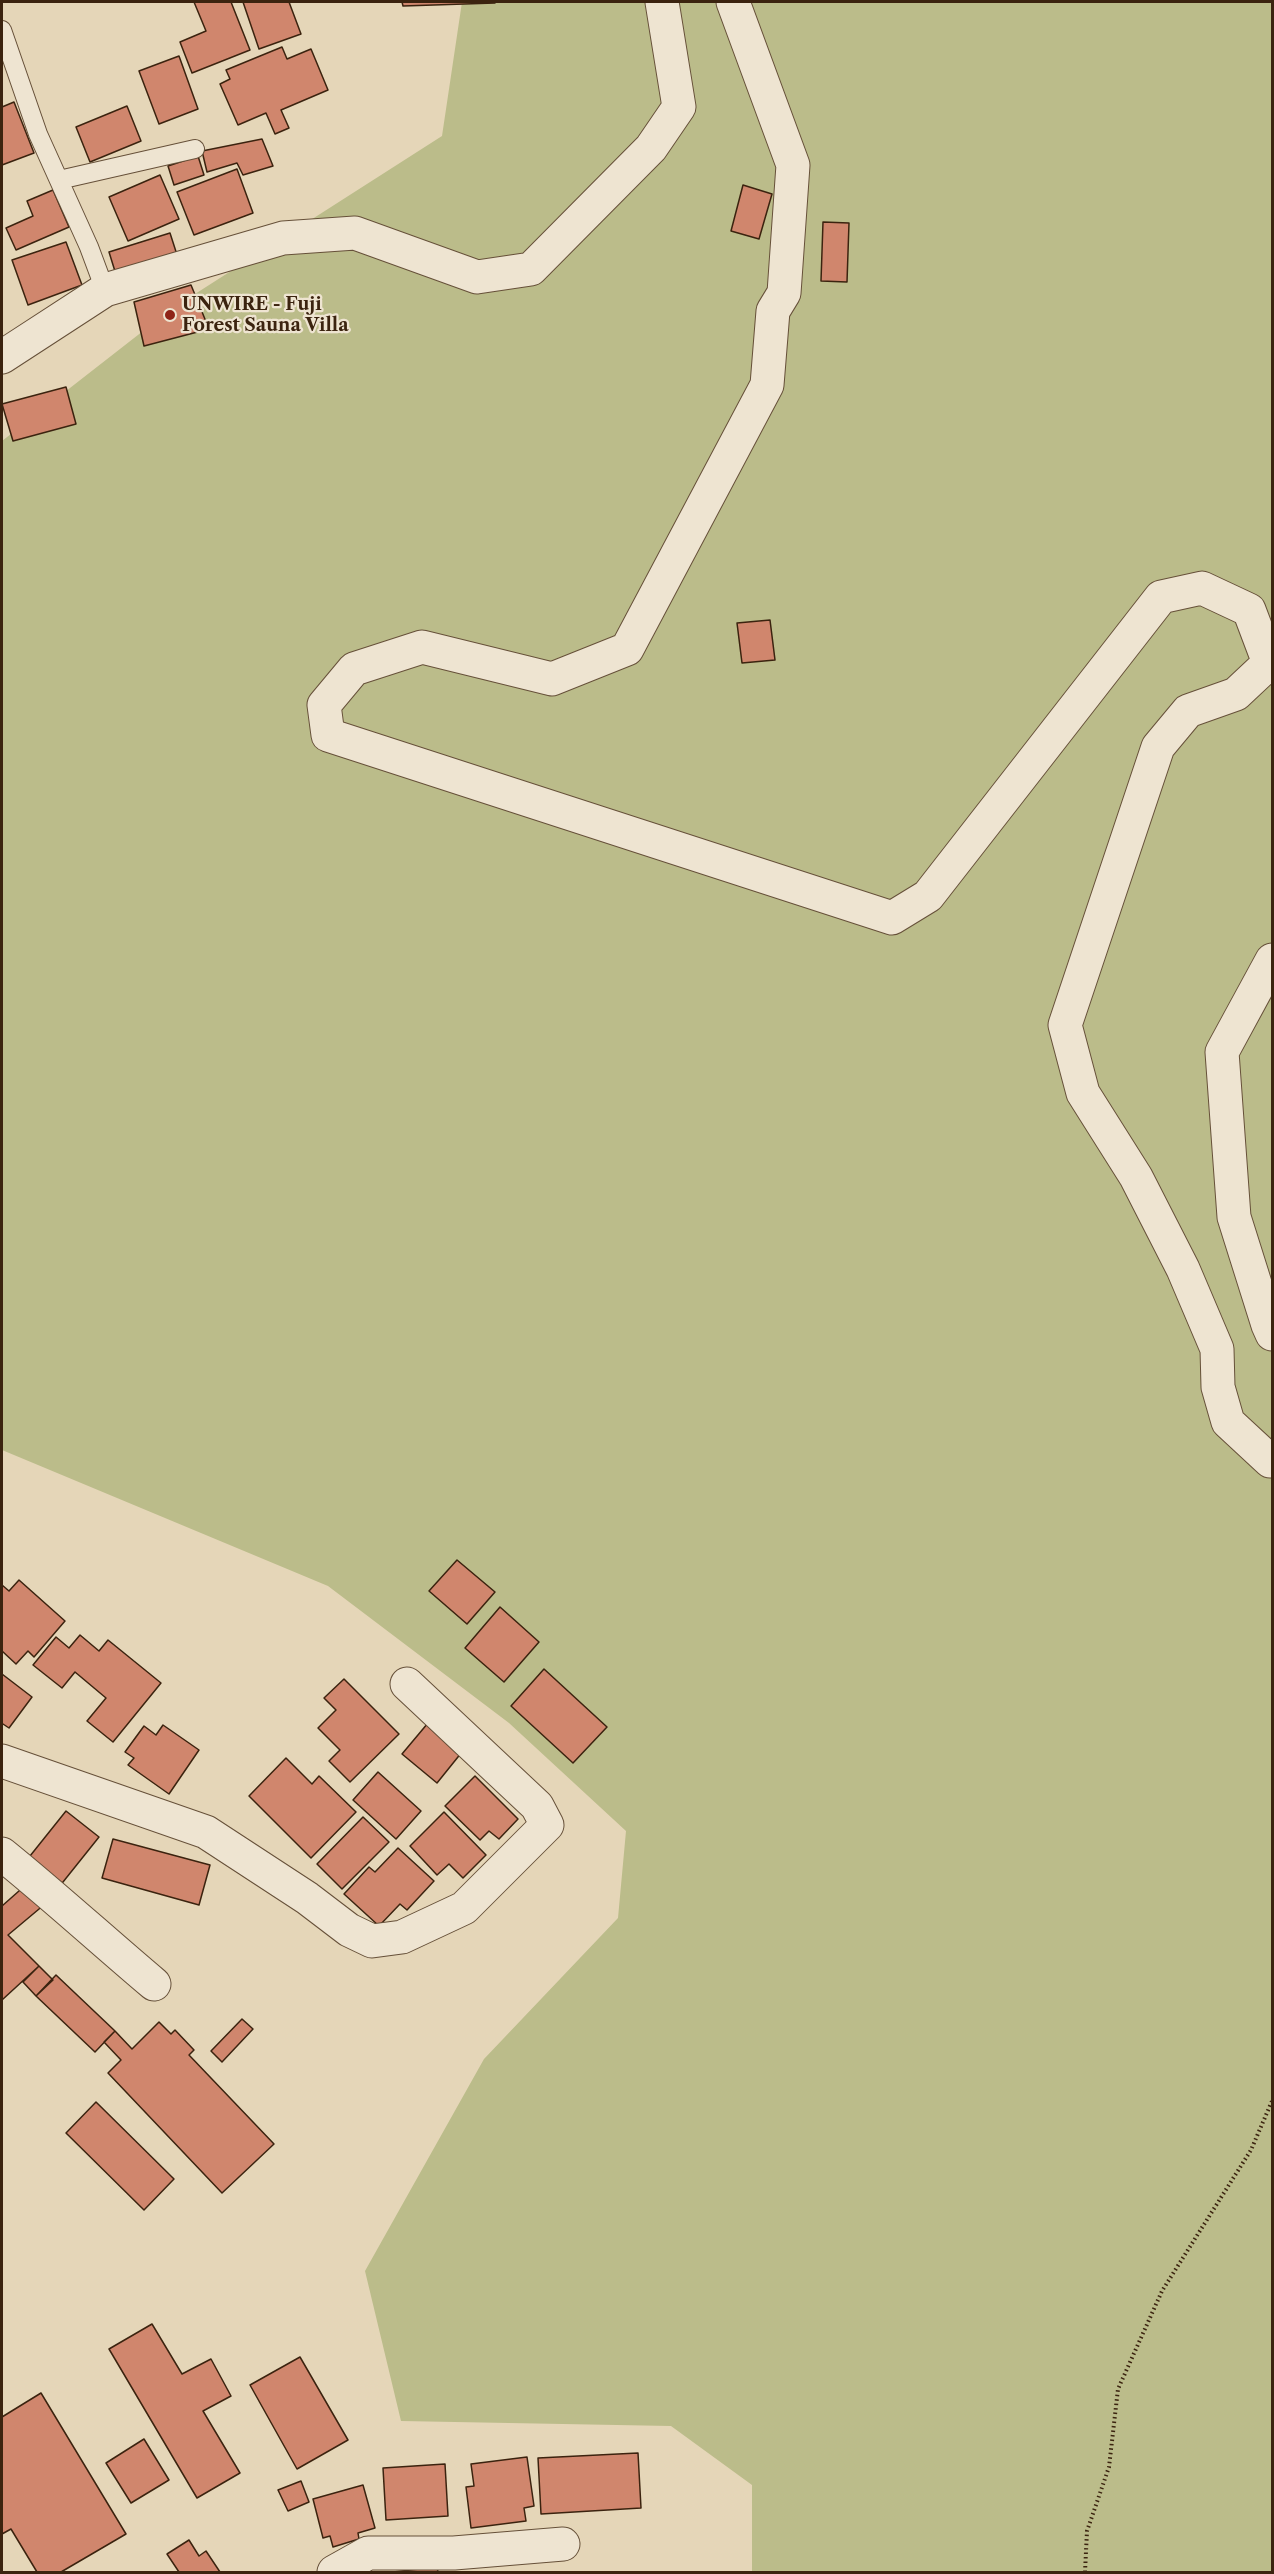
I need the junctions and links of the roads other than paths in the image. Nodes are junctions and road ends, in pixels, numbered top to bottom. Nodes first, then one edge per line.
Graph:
1 (662, 2) edge
2 (733, 2) edge
3 (2, 30) edge
4 (195, 149) dead end
5 (59, 180) junction
6 (105, 290) junction
7 (2, 357) edge
8 (1272, 960) edge
9 (1272, 1334) edge
10 (1272, 1458) edge
11 (407, 1684) dead end
12 (2, 1761) edge
13 (2, 1854) edge
14 (154, 1984) dead end
15 (563, 2544) dead end
16 (456, 2563) edge
17 (334, 2572) edge

1 - 6 street
2 - 10 street
3 - 5 lane
4 - 5 lane
5 - 6 lane
6 - 7 street
8 - 9 street
11 - 12 street
13 - 14 street
15 - 16 street
16 - 17 street

